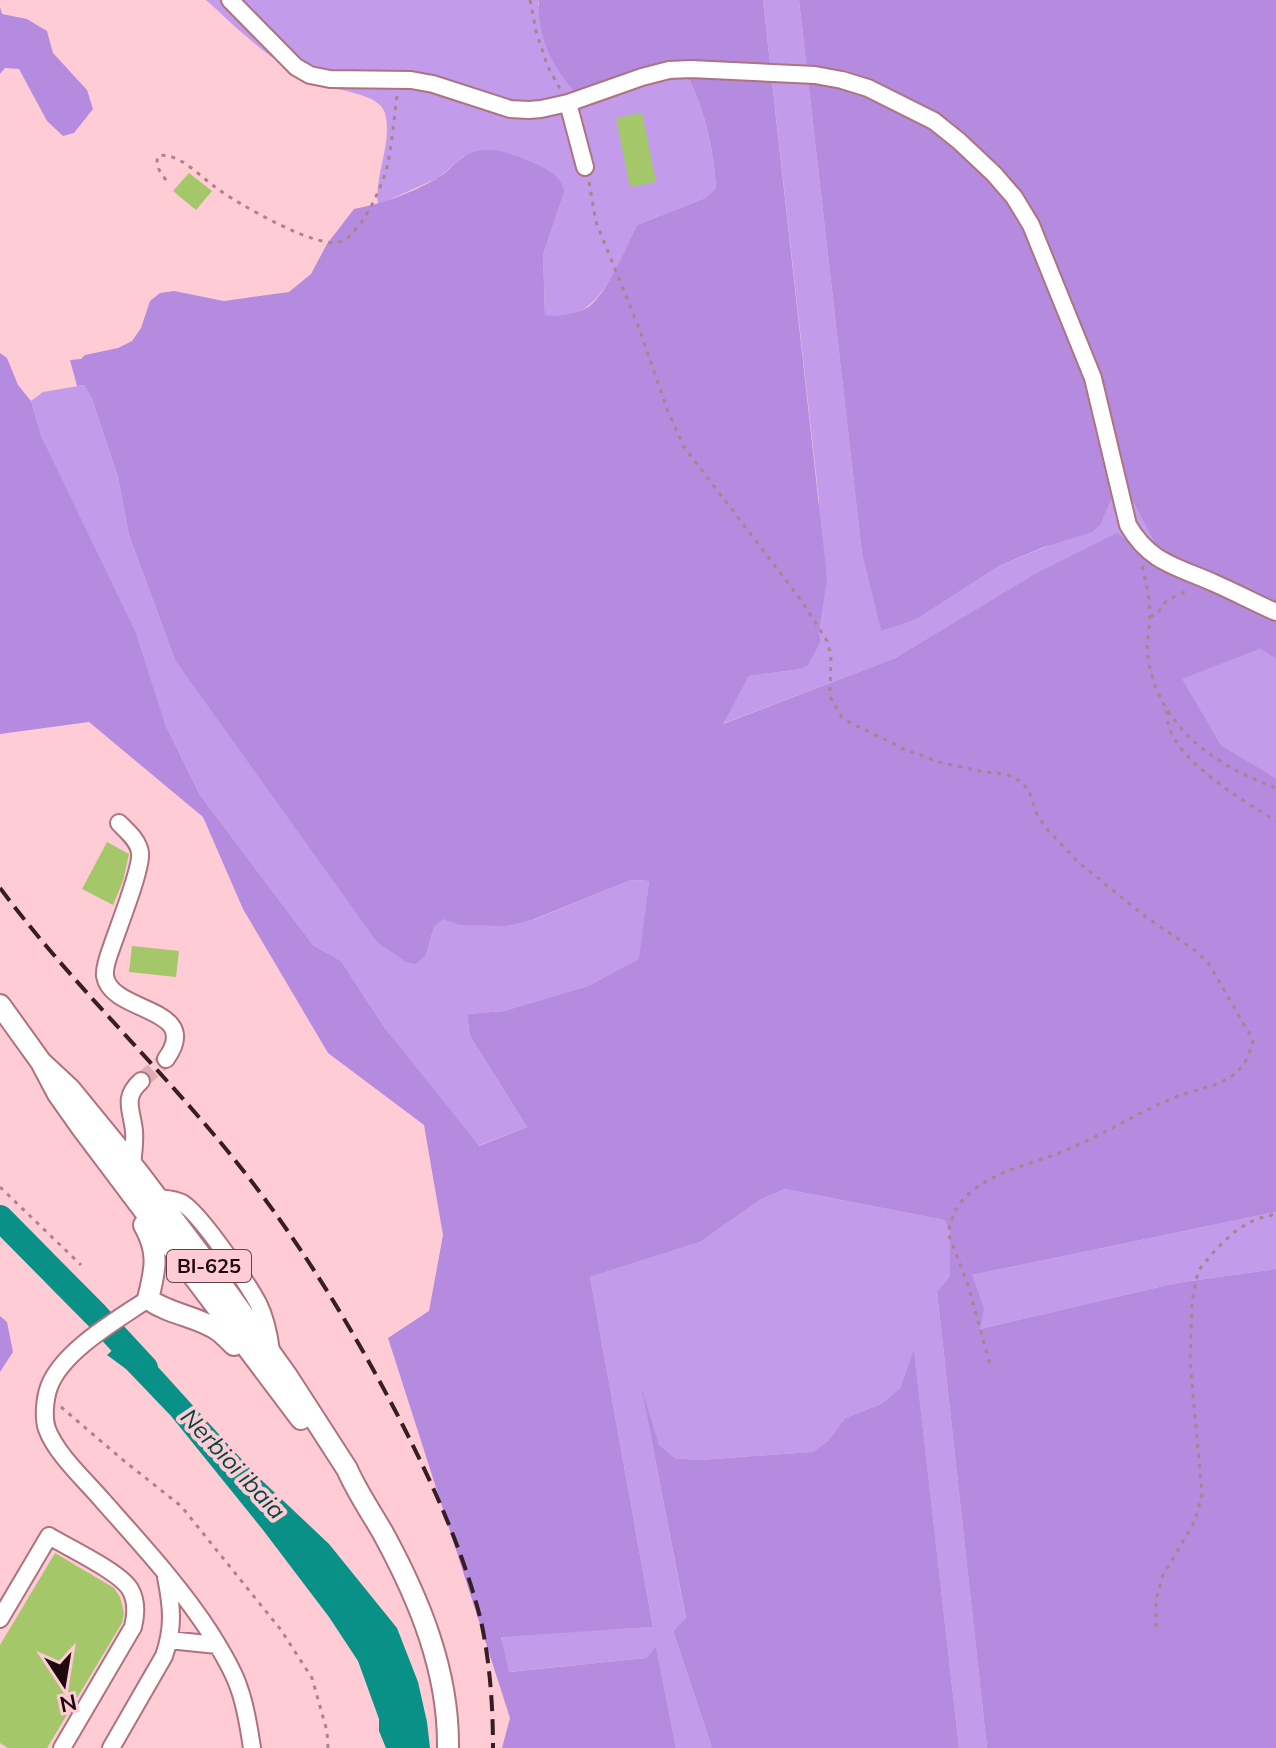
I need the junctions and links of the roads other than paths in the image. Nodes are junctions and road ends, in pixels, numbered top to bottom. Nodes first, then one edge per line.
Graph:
1 (230, 0) edge
2 (568, 103) junction
3 (585, 167) road end
4 (1276, 612) edge
5 (119, 823) dead end
6 (0, 1005) edge
7 (166, 1059) tunnel mouth
8 (41, 1062) junction
9 (141, 1081) tunnel mouth
10 (82, 1128) junction
11 (136, 1170) junction
12 (193, 1273) junction
13 (150, 1291) junction
14 (173, 1312) junction
15 (287, 1376) junction
16 (314, 1438) junction
17 (354, 1486) junction
18 (165, 1572) junction
19 (0, 1619) edge
20 (169, 1640) junction
21 (217, 1645) junction
22 (62, 1748) edge
23 (111, 1748) edge
24 (252, 1748) edge
25 (448, 1748) edge

1 - 2 street
2 - 3 street
2 - 4 street
5 - 7 street
6 - 8 main road, BI-625
8 - 10 main road
8 - 11 main road, BI-625
9 - 11 street
10 - 12 main road
10 - 13 main road
11 - 12 main road
11 - 15 main road, BI-625
12 - 13 main road
12 - 14 main road
12 - 15 main road
12 - 16 main road
13 - 14 main road
13 - 18 street
14 - 16 main road
15 - 17 main road, BI-625
16 - 17 main road
17 - 25 main road, BI-625
18 - 20 street
18 - 21 street
19 - 22 street
20 - 21 street
20 - 23 street
21 - 24 street

